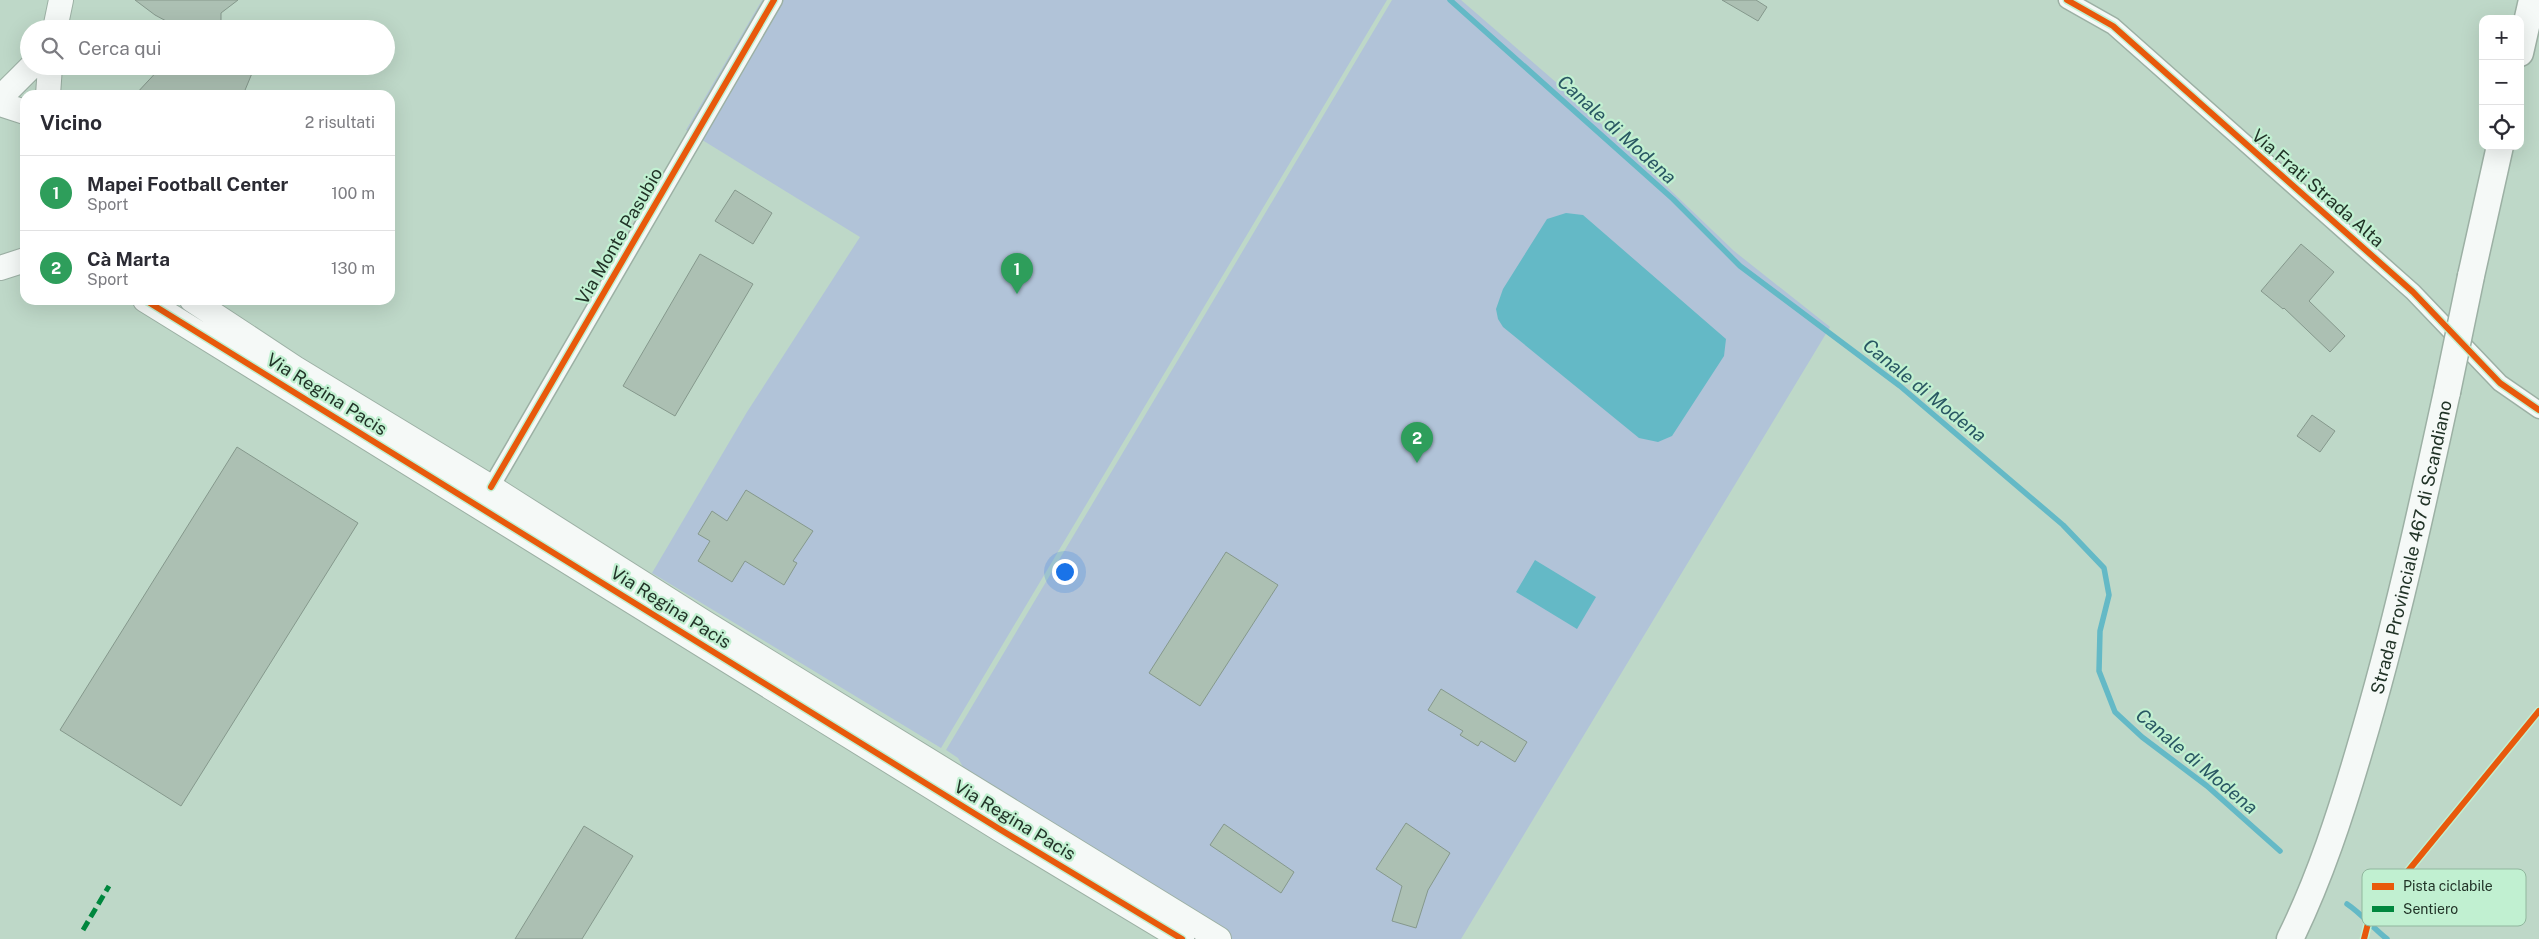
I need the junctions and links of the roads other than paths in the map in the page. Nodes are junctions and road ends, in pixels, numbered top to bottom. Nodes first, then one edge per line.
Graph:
1 (61, 0) edge
2 (774, 0) edge
3 (2068, 0) edge
4 (2532, 0) edge
5 (57, 20) edge
6 (2524, 35) edge
7 (23, 75) edge
8 (49, 75) edge
9 (48, 90) edge
10 (0, 98) edge
11 (0, 104) edge
12 (20, 110) edge
13 (2499, 150) edge
14 (20, 262) edge
15 (0, 268) edge
16 (153, 305) edge
17 (200, 305) edge
18 (2539, 410) edge
19 (491, 487) junction
20 (1182, 939) edge
21 (1219, 939) edge
22 (2290, 939) edge

1 - 5 street
2 - 19 street, Via Monte Pasubio
3 - 18 street, Via Frati Strada Alta
4 - 6 main road
7 - 10 street
8 - 9 street
11 - 12 street
13 - 22 main road, Strada Provinciale 467 di Scandiano, bridge
14 - 15 street
16 - 20 street, Via Regina Pacis
17 - 19 street, Via Regina Pacis
19 - 21 street, Via Regina Pacis

